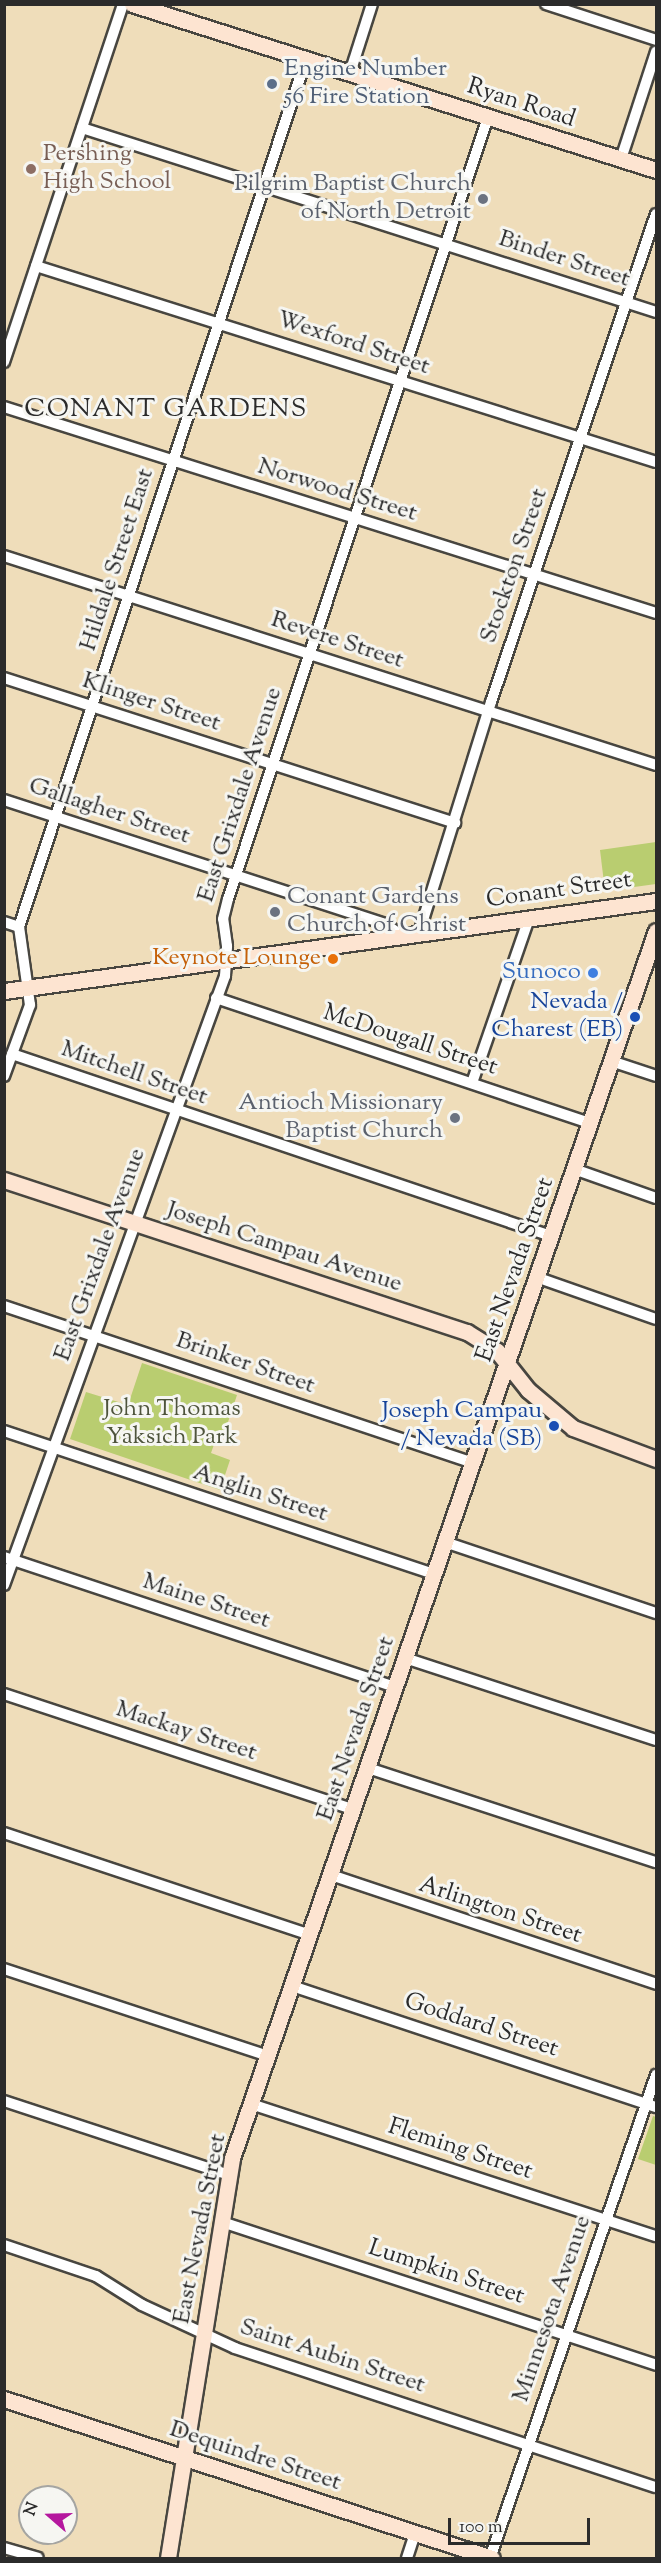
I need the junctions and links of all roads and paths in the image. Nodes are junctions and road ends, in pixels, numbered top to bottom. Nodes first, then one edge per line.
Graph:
1 (123, 4) edge
2 (132, 4) edge
3 (372, 4) edge
4 (546, 4) edge
5 (657, 40) edge
6 (657, 52) edge
7 (306, 59) junction
8 (350, 73) junction
9 (488, 117) junction
10 (82, 128) junction
11 (621, 159) junction
12 (657, 170) edge
13 (263, 186) junction
14 (657, 214) edge
15 (445, 244) junction
16 (36, 266) junction
17 (628, 302) junction
18 (657, 312) edge
19 (218, 323) junction
20 (4, 362) edge
21 (400, 381) junction
22 (4, 407) edge
23 (581, 438) junction
24 (172, 461) junction
25 (657, 462) edge
26 (354, 519) junction
27 (4, 556) edge
28 (534, 575) junction
29 (128, 596) junction
30 (657, 614) edge
31 (309, 654) junction
32 (4, 678) edge
33 (91, 706) junction
34 (490, 712) junction
35 (273, 765) junction
36 (657, 765) edge
37 (4, 800) edge
38 (55, 816) junction
39 (455, 823) junction
40 (236, 874) junction
41 (657, 901) edge
42 (529, 918) junction
43 (4, 922) edge
44 (19, 927) junction
45 (657, 931) edge
46 (419, 933) junction
47 (403, 936) junction
48 (653, 954) edge
49 (226, 960) junction
50 (30, 988) junction
51 (4, 991) edge
52 (216, 999) junction
53 (11, 1055) junction
54 (611, 1061) junction
55 (4, 1076) edge
56 (657, 1076) edge
57 (472, 1083) junction
58 (176, 1111) junction
59 (590, 1123) junction
60 (574, 1169) junction
61 (4, 1180) edge
62 (657, 1198) edge
63 (135, 1223) junction
64 (551, 1236) junction
65 (536, 1277) junction
66 (4, 1306) edge
67 (657, 1319) edge
68 (94, 1336) junction
69 (507, 1362) junction
70 (4, 1431) edge
71 (54, 1448) junction
72 (657, 1459) edge
73 (473, 1463) junction
74 (445, 1542) junction
75 (9, 1559) edge
76 (434, 1574) junction
77 (4, 1585) edge
78 (657, 1613) edge
79 (405, 1658) junction
80 (395, 1687) junction
81 (4, 1694) edge
82 (657, 1740) edge
83 (368, 1767) junction
84 (354, 1810) junction
85 (4, 1833) edge
86 (657, 1862) edge
87 (331, 1875) junction
88 (310, 1935) junction
89 (4, 1969) edge
90 (657, 1984) edge
91 (292, 1986) junction
92 (268, 2056) junction
93 (657, 2074) edge
94 (4, 2101) edge
95 (251, 2104) junction
96 (652, 2105) edge
97 (229, 2175) junction
98 (606, 2220) junction
99 (222, 2222) junction
100 (657, 2236) edge
101 (4, 2245) edge
102 (204, 2335) junction
103 (567, 2335) junction
104 (657, 2365) edge
105 (4, 2399) edge
106 (529, 2445) junction
107 (184, 2457) junction
108 (657, 2487) edge
109 (415, 2534) junction
110 (4, 2548) edge
111 (491, 2558) edge
112 (38, 2559) edge
113 (168, 2559) edge
114 (407, 2559) edge

1 - 10 street
2 - 7 street, Ryan Road
3 - 8 street
4 - 5 street
6 - 11 street
7 - 8 street, Ryan Road
7 - 13 street, Hildale Street East
8 - 9 street, Ryan Road
9 - 11 street, Ryan Road
9 - 15 street, East Grixdale Avenue
10 - 13 street, Binder Street
10 - 16 street
11 - 12 street, Ryan Road
13 - 15 street, Binder Street
13 - 19 street, Hildale Street East
14 - 17 street, Stockton Street
15 - 17 street, Binder Street
15 - 21 street, East Grixdale Avenue
16 - 19 street, Wexford Street
16 - 20 street
17 - 18 street, Binder Street
17 - 23 street, Stockton Street
19 - 21 street, Wexford Street
19 - 24 street, Hildale Street East
21 - 23 street, Wexford Street
21 - 26 street, East Grixdale Avenue
22 - 24 street, Norwood Street
23 - 25 street, Wexford Street
23 - 28 street, Stockton Street
24 - 26 street, Norwood Street
24 - 29 street, Hildale Street East
26 - 28 street, Norwood Street
26 - 31 street, East Grixdale Avenue
27 - 29 street, Revere Street
28 - 30 street, Norwood Street
28 - 34 street, Stockton Street
29 - 31 street, Revere Street
29 - 33 street, Hildale Street East
31 - 34 street, Revere Street
31 - 35 street, East Grixdale Avenue
32 - 33 street, Klinger Street
33 - 35 street, Klinger Street
33 - 38 street, Hildale Street East
34 - 36 street, Revere Street
34 - 39 street, Stockton Street
35 - 39 street, Klinger Street
35 - 40 street, East Grixdale Avenue
37 - 38 street, Gallagher Street
38 - 40 street, Gallagher Street
38 - 44 street, Hildale Street East
39 - 46 street, Stockton Street
40 - 47 street, Gallagher Street
40 - 49 street, East Grixdale Avenue
41 - 42 street, Conant Street
42 - 46 street, Conant Street
42 - 57 street
43 - 44 street
44 - 50 street, Hildale Street East
45 - 48 street, East Nevada Street
46 - 47 street, Conant Street
47 - 49 street, Conant Street
48 - 54 street, East Nevada Street
49 - 50 street, Conant Street
49 - 52 street, East Grixdale Avenue
50 - 51 street, Conant Street
50 - 53 street, Hildale Street East
52 - 57 street, McDougall Street
52 - 58 street, East Grixdale Avenue
53 - 55 street, Hildale Street East
53 - 58 street, Mitchell Street
54 - 56 street
54 - 59 street, East Nevada Street
57 - 59 street, McDougall Street
58 - 63 street, East Grixdale Avenue
58 - 64 street, Mitchell Street
59 - 60 street, East Nevada Street
60 - 62 street
60 - 64 street, East Nevada Street
61 - 63 street, Joseph Campau Avenue
63 - 68 street, East Grixdale Avenue
63 - 69 street, Joseph Campau Avenue
64 - 65 street, East Nevada Street
65 - 67 street
65 - 69 street, East Nevada Street
66 - 68 street, Brinker Street
68 - 71 street, East Grixdale Avenue
68 - 73 street, Brinker Street
69 - 72 street, Joseph Campau Avenue
69 - 73 street, East Nevada Street
70 - 71 street, Anglin Street
71 - 75 street, East Grixdale Avenue
71 - 76 street, Anglin Street
73 - 74 street, East Nevada Street
74 - 76 street, East Nevada Street
74 - 78 street
75 - 77 street, East Grixdale Avenue
75 - 80 street, Maine Street
76 - 79 street, East Nevada Street
79 - 80 street, East Nevada Street
79 - 82 street
80 - 83 street, East Nevada Street
81 - 84 street, Mackay Street
83 - 84 street, East Nevada Street
83 - 86 street
84 - 87 street, East Nevada Street
85 - 88 street
87 - 88 street, East Nevada Street
87 - 90 street, Arlington Street
88 - 91 street, East Nevada Street
89 - 92 street
91 - 92 street, East Nevada Street
91 - 96 street, Goddard Street
92 - 95 street, East Nevada Street
93 - 96 street, Minnesota Avenue
94 - 97 street
95 - 97 street, East Nevada Street
95 - 98 street, Fleming Street
96 - 98 street, Minnesota Avenue
97 - 99 street, East Nevada Street
98 - 100 street, Fleming Street
98 - 103 street, Minnesota Avenue
99 - 102 street, East Nevada Street
99 - 103 street, Lumpkin Street
101 - 102 street, Saint Aubin Street
102 - 106 street, Saint Aubin Street
102 - 107 street, East Nevada Street
103 - 104 street, Lumpkin Street
103 - 106 street, Minnesota Avenue
105 - 107 street, Dequindre Street
106 - 108 street, Saint Aubin Street
106 - 111 street, Minnesota Avenue
107 - 109 street, Dequindre Street
107 - 113 street, East Nevada Street
109 - 111 street, Dequindre Street
109 - 114 street
110 - 112 street

